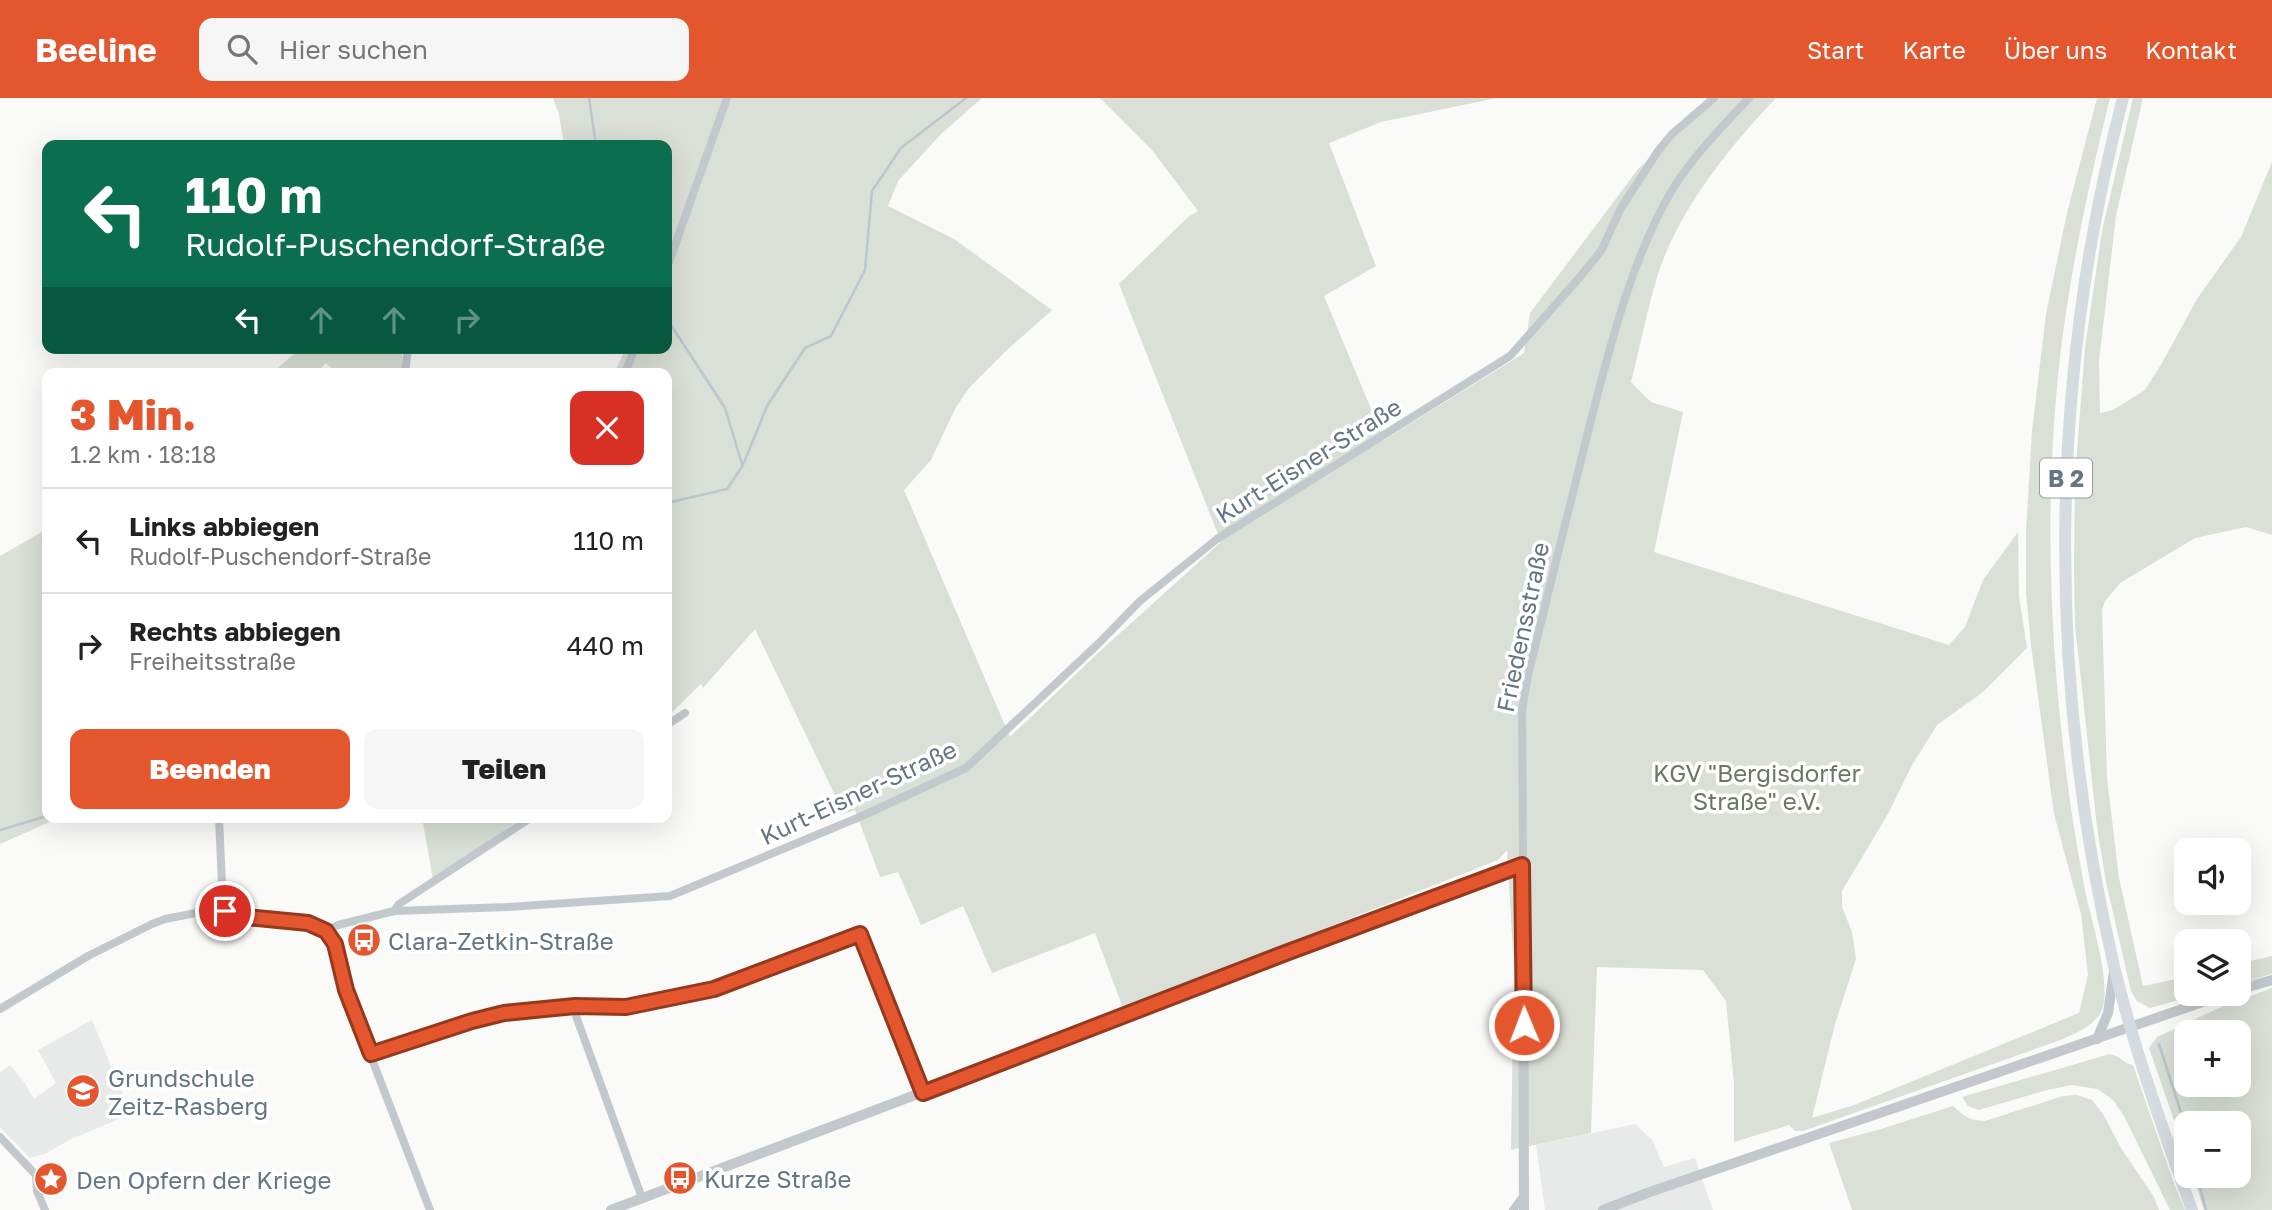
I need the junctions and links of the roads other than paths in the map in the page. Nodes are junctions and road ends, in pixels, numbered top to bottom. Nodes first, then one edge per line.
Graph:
1 (727, 98) edge
2 (1714, 98) edge
3 (1749, 98) edge
4 (2123, 98) edge
5 (672, 254) edge
6 (685, 713) dead end
7 (672, 722) edge
8 (219, 823) edge
9 (523, 823) edge
10 (1522, 865) junction
11 (225, 911) junction
12 (394, 911) junction
13 (326, 931) junction
14 (2115, 968) junction
15 (2272, 980) edge
16 (2251, 986) edge
17 (575, 1006) junction
18 (2191, 1006) edge
19 (0, 1009) edge
20 (2131, 1027) junction
21 (2096, 1039) junction
22 (371, 1054) junction
23 (923, 1093) junction
24 (0, 1137) edge
25 (1524, 1195) junction
26 (642, 1198) junction
27 (46, 1210) edge
28 (430, 1210) edge
29 (611, 1210) edge
30 (1513, 1210) edge
31 (1524, 1210) edge
32 (1603, 1210) edge
33 (2192, 1210) edge

1 - 5 street
2 - 12 street, Kurt-Eisner-Straße
3 - 10 street, Friedensstraße
4 - 14 main road, B 2
6 - 7 street
8 - 11 street
9 - 12 street
10 - 23 street
10 - 25 street, Friedensstraße
11 - 13 street
11 - 19 street
12 - 13 street, Kurt-Eisner-Straße
13 - 22 street
14 - 20 main road, B 2
14 - 21 street
15 - 16 street
17 - 22 street
17 - 23 street
17 - 26 street
18 - 20 street
20 - 21 street
20 - 33 main road, B 2
21 - 32 street
22 - 28 street
23 - 26 street
24 - 27 street
25 - 30 street
25 - 31 street, Friedensstraße
26 - 29 street

